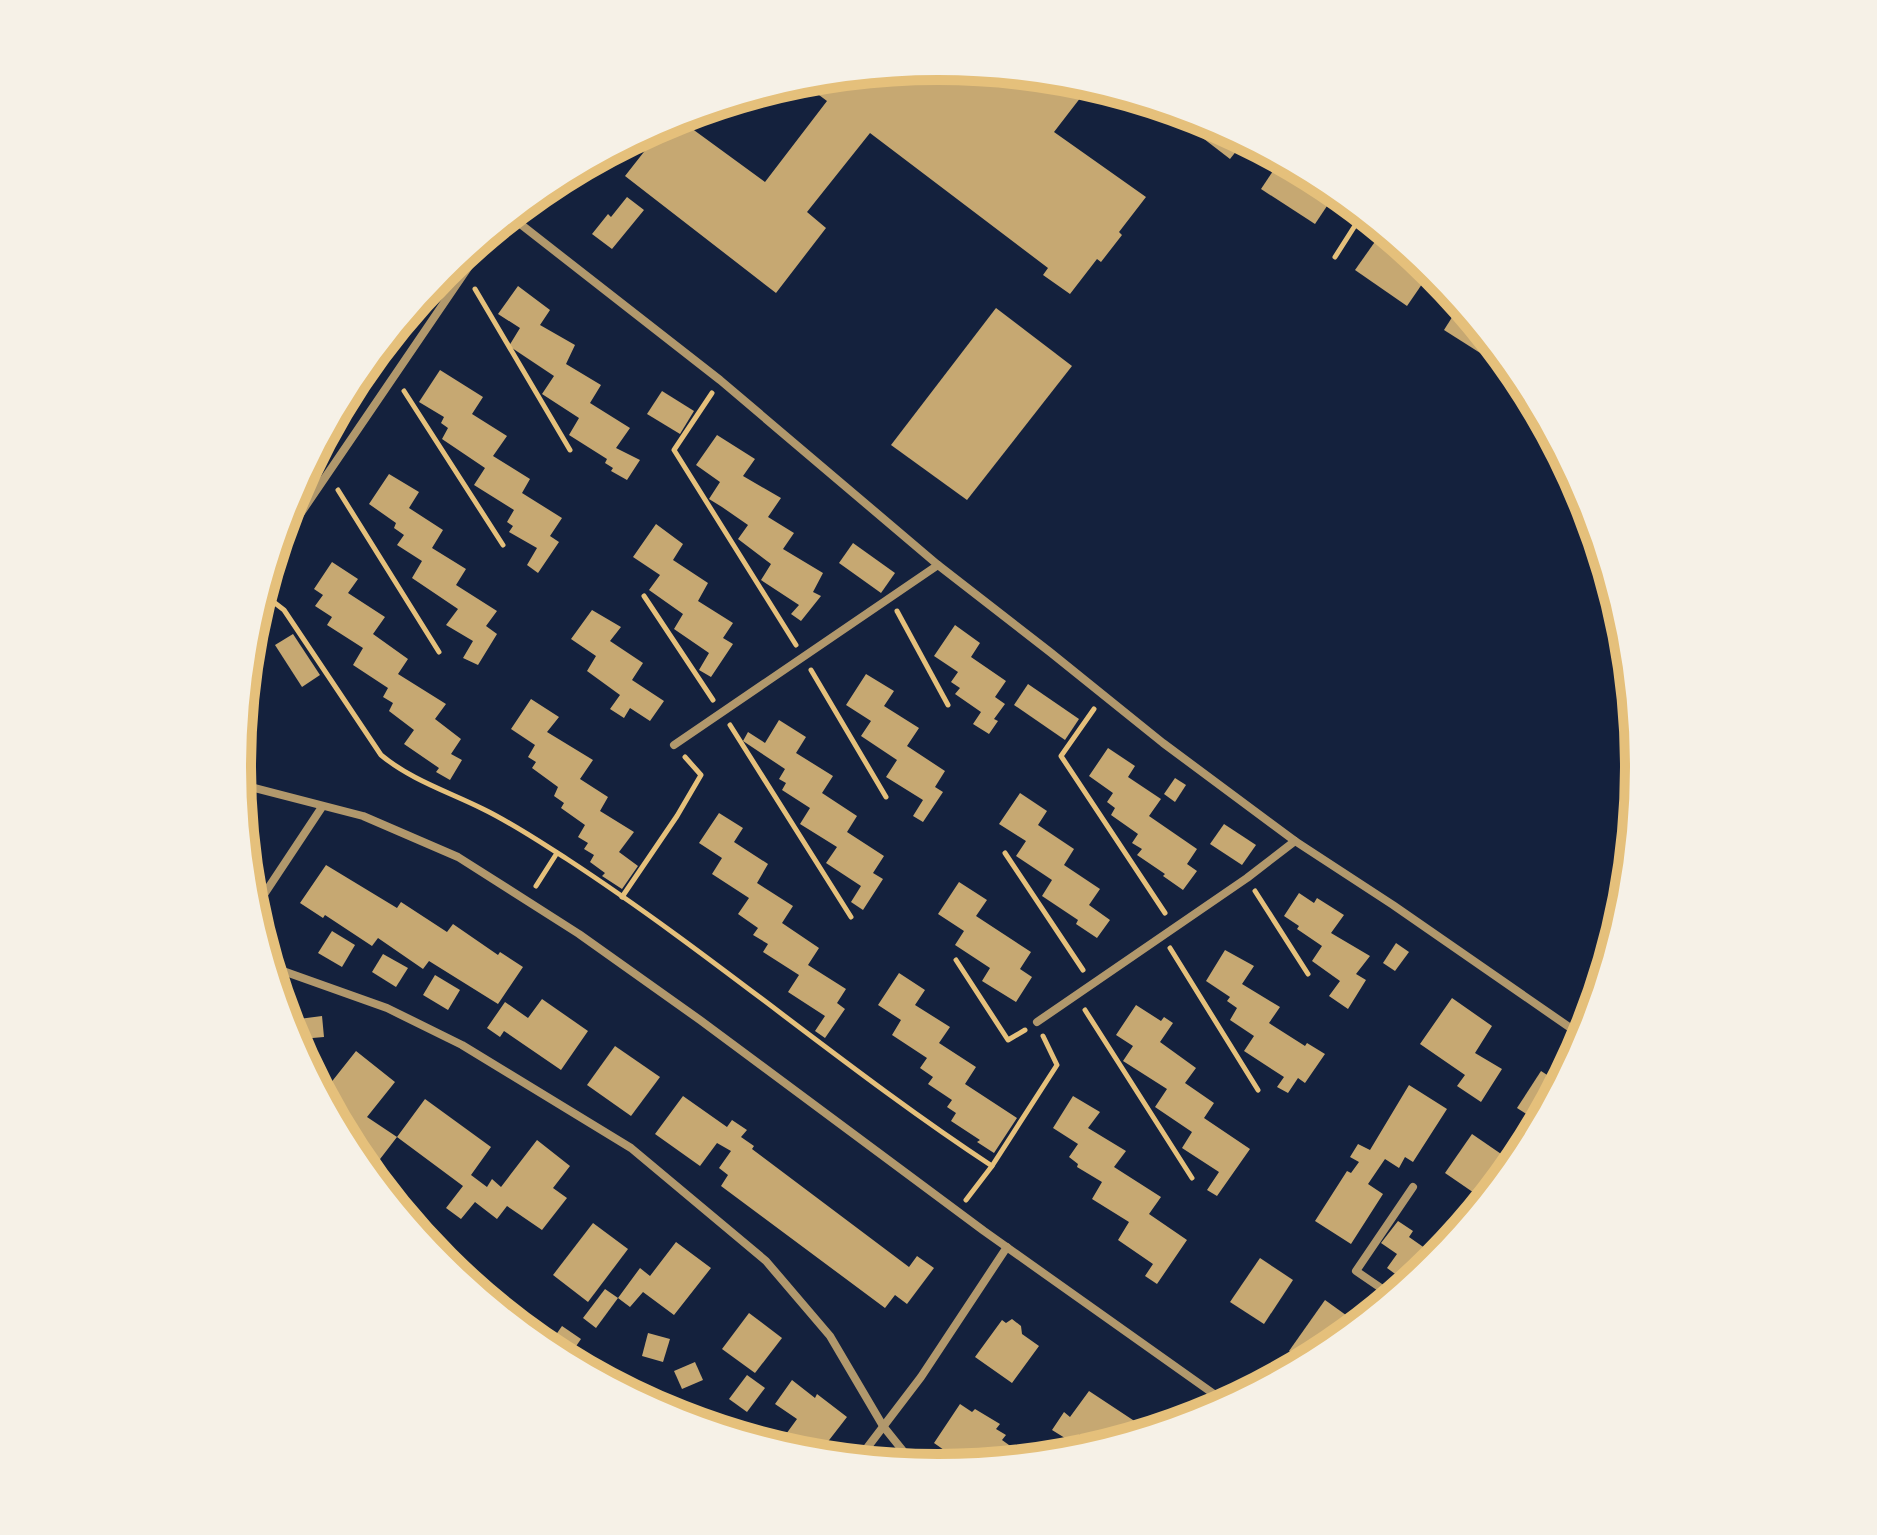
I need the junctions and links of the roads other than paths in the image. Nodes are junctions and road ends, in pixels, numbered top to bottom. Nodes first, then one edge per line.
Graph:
1 (519, 223) edge
2 (471, 263) edge
3 (299, 515) edge
4 (938, 565) junction
5 (674, 745) road end
6 (251, 787) edge
7 (322, 807) junction
8 (1295, 841) junction
9 (263, 896) edge
10 (282, 971) edge
11 (1037, 1022) road end
12 (1574, 1031) edge
13 (1413, 1187) dead end
14 (1007, 1247) junction
15 (1384, 1290) edge
16 (1217, 1396) edge
17 (883, 1426) junction
18 (865, 1451) edge
19 (906, 1454) edge

1 - 4 street
2 - 3 street
4 - 5 street
4 - 8 street
6 - 7 street
7 - 9 street
7 - 14 street
8 - 11 street
8 - 12 street
10 - 17 street
13 - 15 street
14 - 16 street
14 - 17 street
17 - 18 street
17 - 19 street

